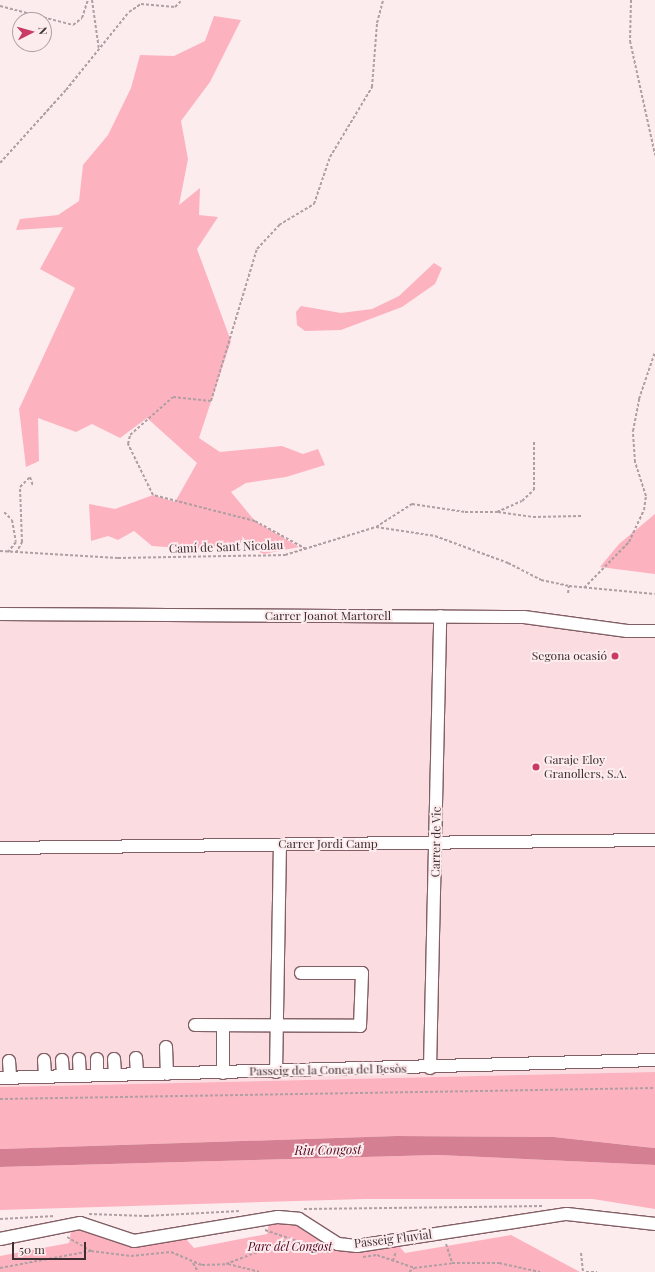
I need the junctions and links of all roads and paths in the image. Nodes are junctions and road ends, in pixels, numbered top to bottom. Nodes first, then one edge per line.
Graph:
1 (88, 0) edge
2 (92, 0) edge
3 (383, 0) edge
4 (631, 0) edge
5 (181, 1) edge
6 (0, 6) edge
7 (99, 50) junction
8 (655, 155) edge
9 (0, 163) edge
10 (655, 352) edge
11 (534, 442) dead end
12 (33, 486) dead end
13 (4, 512) dead end
14 (497, 512) junction
15 (581, 516) dead end
16 (376, 527) junction
17 (306, 549) junction
18 (0, 551) edge
19 (8, 552) junction
20 (16, 552) junction
21 (569, 586) junction
22 (584, 588) junction
23 (568, 593) dead end
24 (655, 594) edge
25 (0, 614) edge
26 (440, 616) junction
27 (655, 631) edge
28 (655, 840) edge
29 (280, 844) junction
30 (436, 844) junction
31 (0, 848) edge
32 (301, 973) dead end
33 (276, 1023) junction
34 (195, 1025) dead end
35 (223, 1026) junction
36 (166, 1047) dead end
37 (136, 1058) dead end
38 (79, 1059) dead end
39 (97, 1059) dead end
40 (114, 1059) dead end
41 (44, 1060) dead end
42 (62, 1060) dead end
43 (655, 1060) edge
44 (9, 1062) dead end
45 (430, 1068) junction
46 (276, 1072) junction
47 (223, 1073) junction
48 (137, 1074) junction
49 (167, 1074) junction
50 (98, 1075) junction
51 (116, 1075) junction
52 (45, 1076) junction
53 (63, 1076) junction
54 (80, 1076) junction
55 (5, 1077) edge
56 (655, 1088) edge
57 (0, 1099) edge
58 (549, 1206) dead end
59 (299, 1209) dead end
60 (83, 1214) dead end
61 (62, 1216) dead end
62 (49, 1217) junction
63 (0, 1219) edge
64 (254, 1221) junction
65 (655, 1224) edge
66 (56, 1227) junction
67 (443, 1233) junction
68 (0, 1239) edge
69 (290, 1239) junction
70 (91, 1251) junction
71 (581, 1253) dead end
72 (339, 1255) dead end
73 (359, 1257) dead end
74 (192, 1262) junction
75 (452, 1263) junction
76 (226, 1264) junction
77 (0, 1268) edge
78 (414, 1268) junction
79 (198, 1272) edge
80 (259, 1272) edge
81 (409, 1272) edge
82 (540, 1272) edge
83 (584, 1272) edge
84 (597, 1272) edge

1 - 6 path
2 - 7 path
3 - 17 path
4 - 8 path
5 - 7 path
7 - 9 path
10 - 22 path
11 - 14 path
12 - 20 path
13 - 19 path
14 - 15 path
14 - 16 path
16 - 17 path, Camí de Sant Nicolau
16 - 21 path, Camí de Sant Nicolau
17 - 20 path, Camí de Sant Nicolau
18 - 19 path, Camí de Sant Nicolau
19 - 20 path, Camí de Sant Nicolau
21 - 22 path, Camí de Sant Nicolau
21 - 23 path
22 - 24 path, Camí de Sant Nicolau
25 - 26 street, Carrer Joanot Martorell
26 - 27 street, Carrer Joanot Martorell
26 - 30 street, Carrer de Vic
28 - 30 street, Carrer Jordi Camp
29 - 30 street, Carrer Jordi Camp
29 - 31 street, Carrer Jordi Camp
29 - 33 street
30 - 45 street, Carrer de Vic
32 - 33 street
33 - 35 street
33 - 46 street
34 - 35 street
35 - 47 street
36 - 49 street
37 - 48 street
38 - 54 street
39 - 50 street
40 - 51 street
41 - 52 street
42 - 53 street
43 - 45 street, Passeig de la Conca del Besòs
44 - 55 street
45 - 46 street, Passeig de la Conca del Besòs
46 - 47 street, Passeig de la Conca del Besòs
47 - 49 street, Passeig de la Conca del Besòs
48 - 49 street, Passeig de la Conca del Besòs
48 - 51 street, Passeig de la Conca del Besòs
50 - 51 street, Passeig de la Conca del Besòs
50 - 54 street, Passeig de la Conca del Besòs
52 - 53 street, Passeig de la Conca del Besòs
52 - 55 street, Passeig de la Conca del Besòs
53 - 54 street, Passeig de la Conca del Besòs
56 - 57 path
58 - 59 path
60 - 64 path
61 - 62 path
62 - 63 path
62 - 66 path
64 - 66 street, Passeig Fluvial
64 - 67 street, Passeig Fluvial
64 - 69 path
65 - 67 street, Passeig Fluvial
66 - 68 street, Passeig Fluvial
66 - 70 path
67 - 75 path
69 - 72 path
69 - 76 path
70 - 74 path
70 - 77 path
71 - 83 path
73 - 78 path
74 - 76 path
74 - 79 path
75 - 78 path
75 - 82 path
76 - 80 path
78 - 81 path
83 - 84 path

